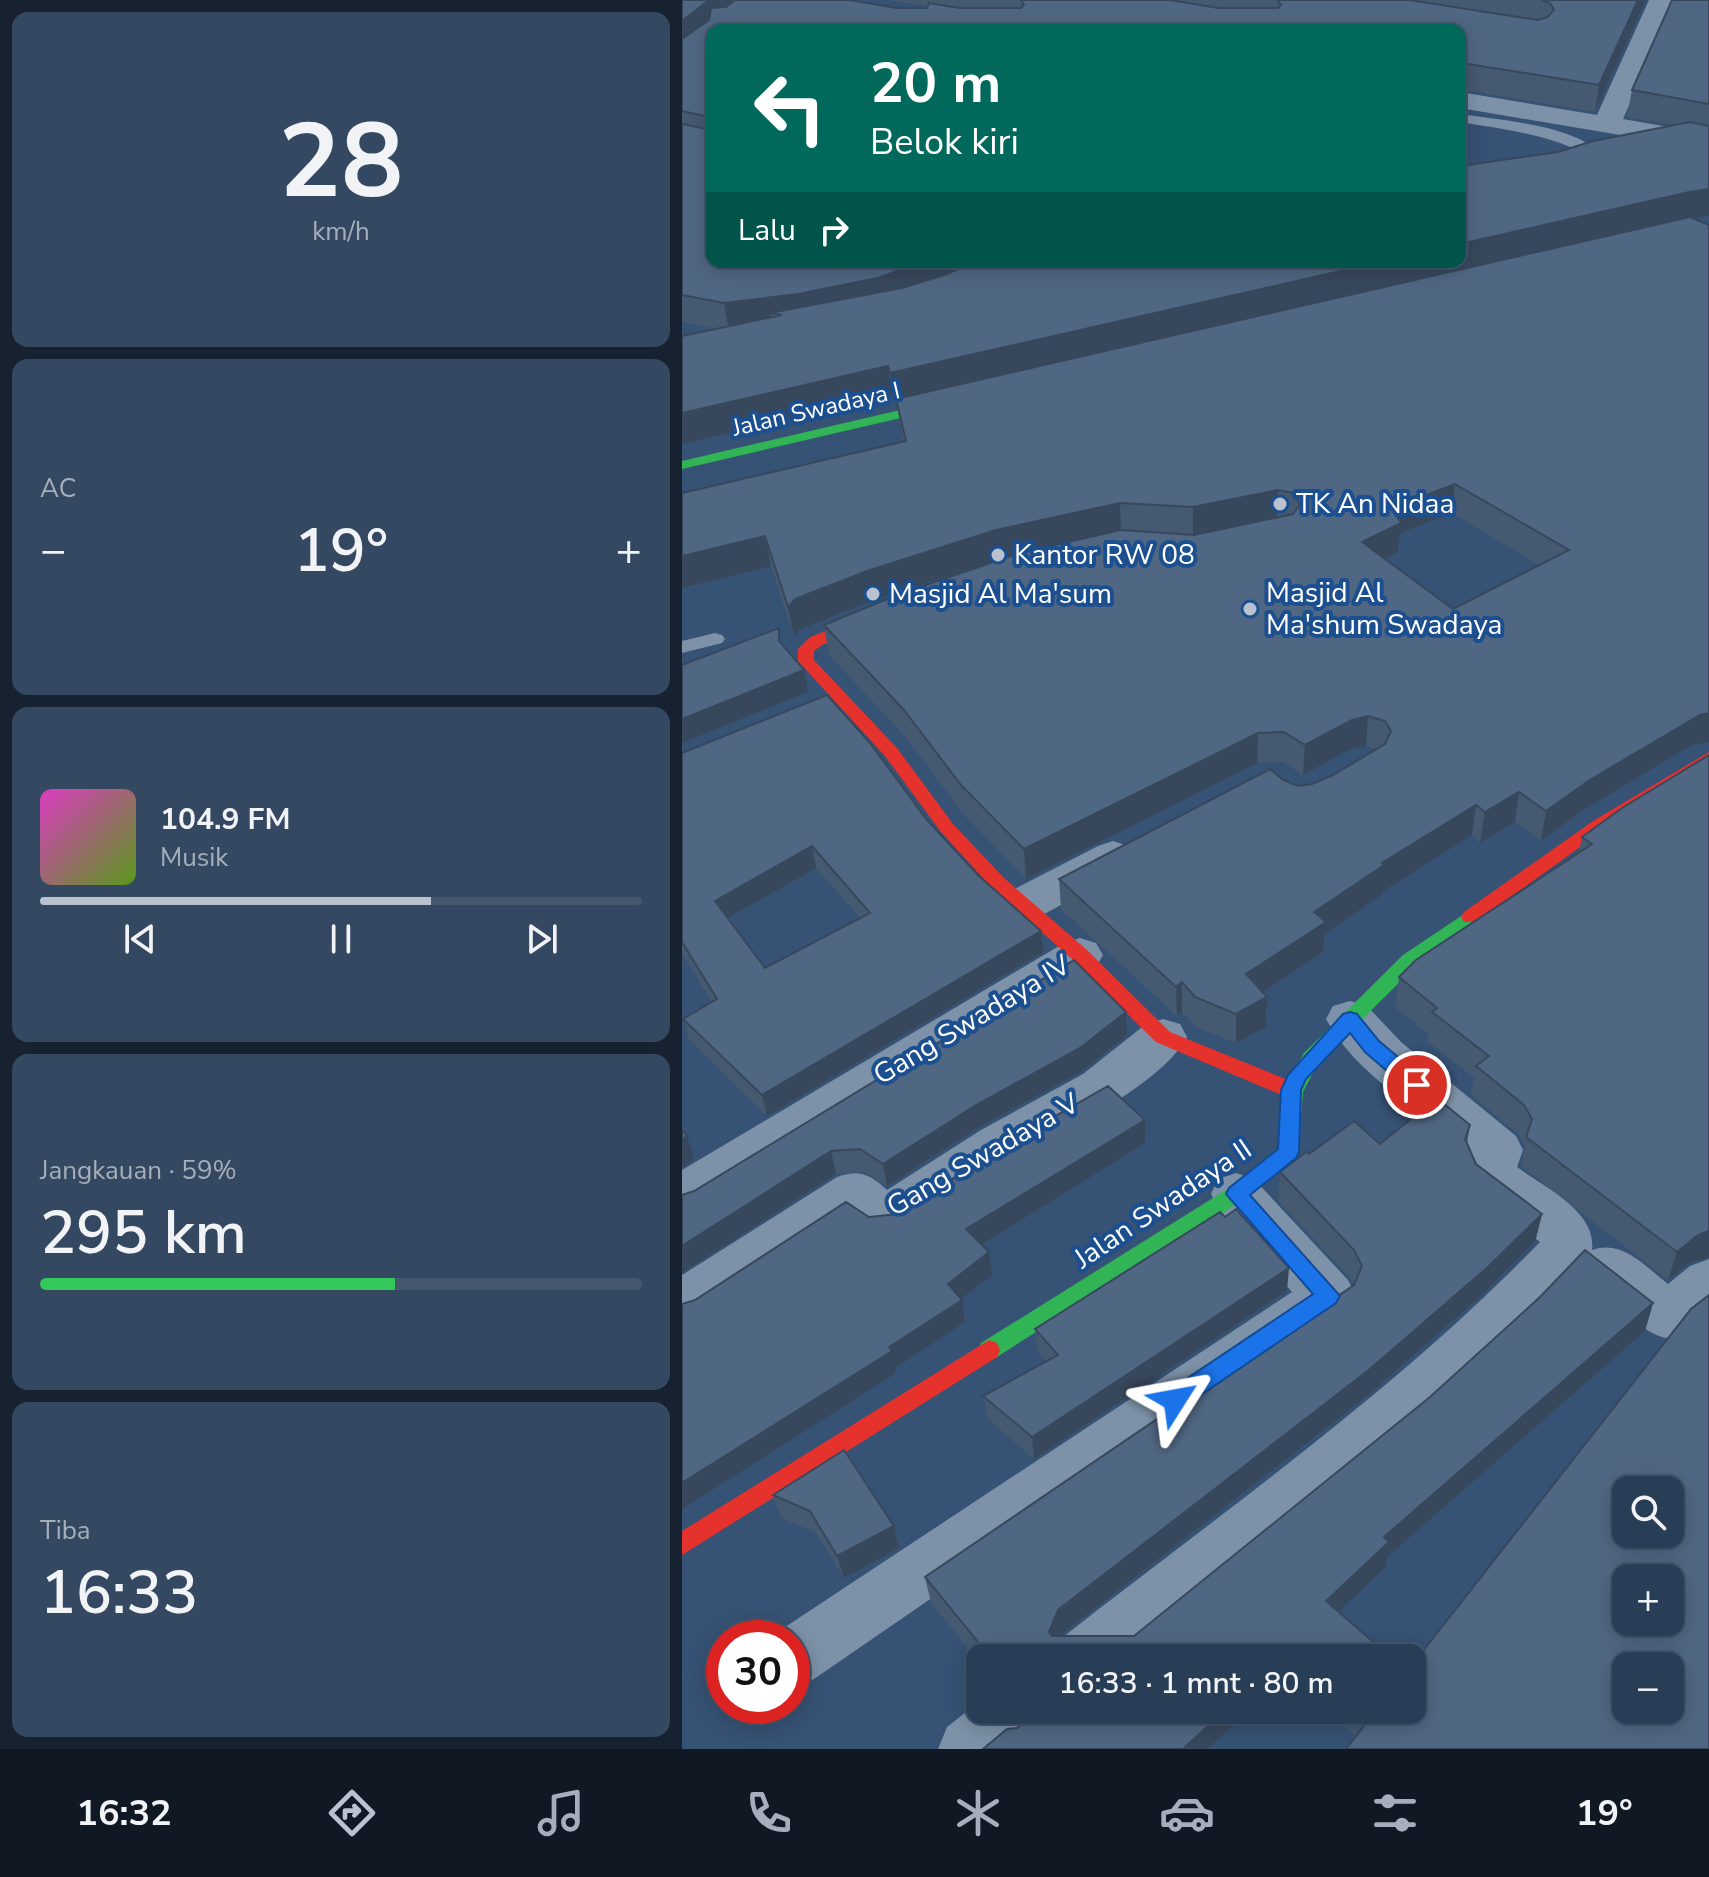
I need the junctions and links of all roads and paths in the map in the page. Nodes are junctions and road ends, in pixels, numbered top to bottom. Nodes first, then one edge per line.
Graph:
1 (1662, 0) edge
2 (1690, 4) edge
3 (1466, 101) edge
4 (1466, 119) edge
5 (1606, 125) junction
6 (1709, 142) edge
7 (1564, 169) edge
8 (971, 397) edge
9 (682, 465) edge
10 (900, 608) edge
11 (715, 639) dead end
12 (682, 647) edge
13 (837, 696) junction
14 (795, 714) edge
15 (1709, 758) edge
16 (1150, 838) edge
17 (1023, 905) junction
18 (1080, 955) junction
19 (1350, 1019) junction
20 (1163, 1037) junction
21 (1291, 1090) junction
22 (1236, 1194) junction
23 (682, 1196) edge
24 (1568, 1236) junction
25 (1709, 1282) edge
26 (682, 1303) edge
27 (682, 1544) edge
28 (1103, 1644) edge
29 (810, 1646) edge
30 (1001, 1724) edge
31 (969, 1749) edge

1 - 2 street
1 - 5 street
3 - 5 street
4 - 7 lane
5 - 6 street
8 - 9 street, Jalan Swadaya I
10 - 13 street, Gang Swadaya IV
11 - 12 lane
13 - 14 street
13 - 17 street, Gang Swadaya IV
15 - 19 street, Jalan Swadaya II
16 - 17 street
17 - 18 street, Gang Swadaya IV
18 - 20 street
18 - 23 street, Gang Swadaya IV
19 - 21 street, Jalan Swadaya II
19 - 24 street
20 - 21 street
20 - 26 street, Gang Swadaya V
21 - 22 street, Jalan Swadaya II
22 - 27 street, Jalan Swadaya II
22 - 29 street
24 - 25 street
24 - 28 street
30 - 31 street

